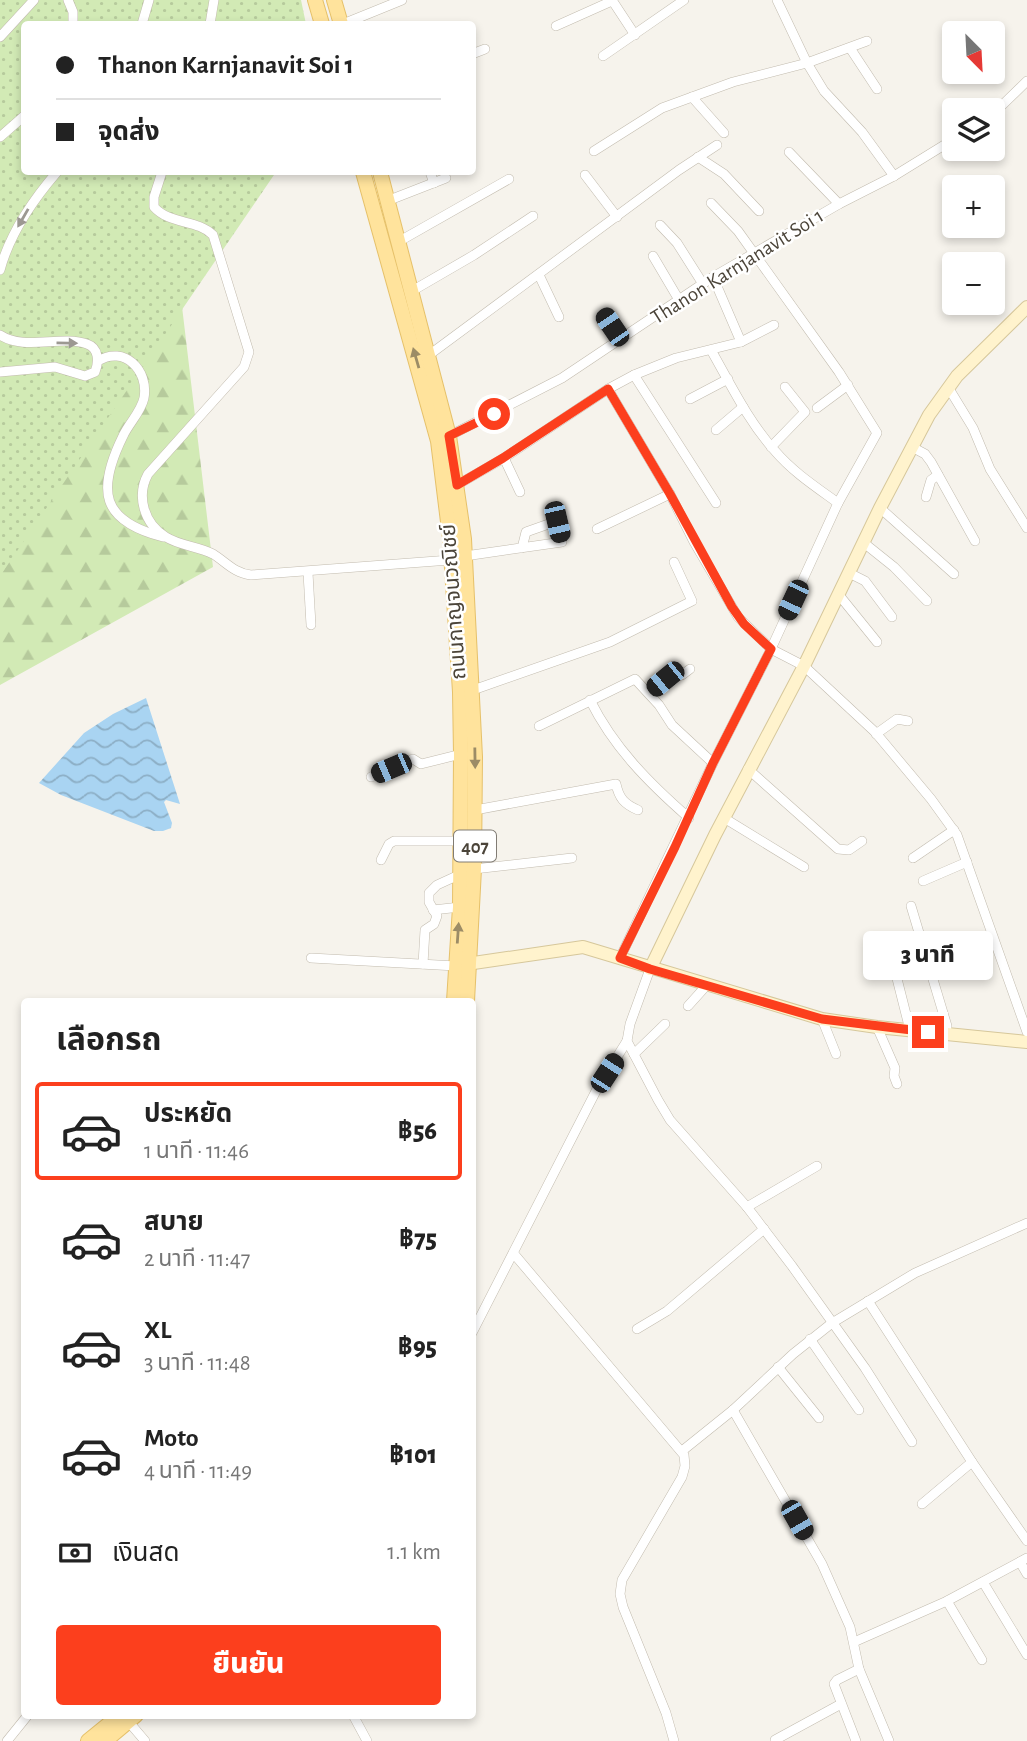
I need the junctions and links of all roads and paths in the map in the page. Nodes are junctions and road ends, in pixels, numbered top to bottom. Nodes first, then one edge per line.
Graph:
1 (34, 0) edge
2 (68, 0) edge
3 (149, 0) edge
4 (214, 0) edge
5 (315, 0) edge
6 (334, 0) edge
7 (402, 0) edge
8 (684, 0) edge
9 (777, 0) edge
10 (612, 1) edge
11 (673, 3) edge
12 (72, 21) edge
13 (143, 21) edge
14 (210, 21) edge
15 (321, 21) edge
16 (341, 21) edge
17 (350, 21) edge
18 (556, 26) dead end
19 (635, 35) junction
20 (0, 37) edge
21 (867, 41) dead end
22 (850, 48) junction
23 (485, 49) dead end
24 (476, 52) edge
25 (603, 56) dead end
26 (807, 63) junction
27 (1027, 81) edge
28 (877, 89) dead end
29 (692, 97) junction
30 (1005, 102) edge
31 (21, 119) edge
32 (724, 133) dead end
33 (0, 137) edge
34 (717, 145) dead end
35 (942, 146) edge
36 (594, 151) dead end
37 (789, 152) dead end
38 (698, 157) junction
39 (55, 175) edge
40 (161, 175) edge
41 (364, 175) edge
42 (381, 175) edge
43 (431, 175) edge
44 (585, 175) dead end
45 (894, 176) junction
46 (446, 178) dead end
47 (509, 179) dead end
48 (434, 183) junction
49 (387, 201) junction
50 (711, 203) dead end
51 (839, 204) junction
52 (759, 211) dead end
53 (533, 216) dead end
54 (617, 217) junction
55 (660, 225) dead end
56 (398, 242) junction
57 (752, 255) junction
58 (653, 256) dead end
59 (0, 270) edge
60 (539, 275) junction
61 (713, 277) junction
62 (703, 284) junction
63 (412, 291) junction
64 (679, 300) junction
65 (1025, 313) edge
66 (604, 314) dead end
67 (559, 317) dead end
68 (774, 325) dead end
69 (0, 335) edge
70 (621, 339) junction
71 (741, 342) junction
72 (711, 350) junction
73 (429, 355) junction
74 (98, 361) junction
75 (0, 372) edge
76 (634, 375) junction
77 (728, 379) junction
78 (848, 385) junction
79 (785, 387) dead end
80 (948, 387) junction
81 (608, 389) junction
82 (690, 398) dead end
83 (743, 407) junction
84 (817, 408) dead end
85 (716, 430) dead end
86 (449, 436) junction
87 (771, 447) junction
88 (912, 447) junction
89 (503, 458) junction
90 (938, 475) junction
91 (457, 485) junction
92 (520, 492) dead end
93 (670, 494) junction
94 (926, 497) dead end
95 (716, 503) dead end
96 (838, 503) junction
97 (880, 508) junction
98 (597, 528) dead end
99 (1027, 528) edge
100 (169, 538) junction
101 (975, 541) dead end
102 (864, 543) junction
103 (522, 548) junction
104 (465, 556) junction
105 (450, 560) junction
106 (674, 562) dead end
107 (308, 573) junction
108 (849, 573) junction
109 (954, 574) dead end
110 (839, 595) junction
111 (927, 601) dead end
112 (892, 617) dead end
113 (311, 625) dead end
114 (877, 642) dead end
115 (771, 649) junction
116 (804, 666) junction
117 (690, 670) dead end
118 (466, 691) junction
119 (648, 692) junction
120 (590, 700) junction
121 (908, 721) dead end
122 (539, 726) dead end
123 (876, 734) junction
124 (461, 754) junction
125 (713, 763) junction
126 (748, 769) junction
127 (370, 777) dead end
128 (475, 810) junction
129 (638, 810) dead end
130 (689, 818) junction
131 (724, 818) junction
132 (954, 830) junction
133 (461, 841) junction
134 (862, 841) dead end
135 (572, 858) dead end
136 (913, 858) dead end
137 (381, 860) dead end
138 (967, 862) junction
139 (804, 867) dead end
140 (467, 871) junction
141 (923, 881) dead end
142 (911, 906) dead end
143 (460, 907) junction
144 (433, 909) junction
145 (889, 947) dead end
146 (311, 958) dead end
147 (620, 958) junction
148 (423, 964) junction
149 (462, 965) junction
150 (650, 969) junction
151 (706, 986) junction
152 (455, 998) edge
153 (467, 998) edge
154 (688, 1006) dead end
155 (822, 1019) junction
156 (665, 1024) dead end
157 (877, 1027) junction
158 (910, 1030) junction
159 (1027, 1032) edge
160 (946, 1033) junction
161 (628, 1041) junction
162 (1027, 1042) edge
163 (634, 1054) junction
164 (836, 1054) dead end
165 (897, 1084) dead end
166 (817, 1166) dead end
167 (747, 1207) junction
168 (1027, 1223) edge
169 (764, 1229) junction
170 (514, 1254) junction
171 (867, 1301) junction
172 (832, 1323) junction
173 (476, 1325) edge
174 (637, 1329) dead end
175 (810, 1339) junction
176 (778, 1367) junction
177 (859, 1409) dead end
178 (733, 1410) junction
179 (819, 1418) dead end
180 (912, 1442) dead end
181 (682, 1451) junction
182 (972, 1462) junction
183 (922, 1504) dead end
184 (1027, 1541) edge
185 (1024, 1560) edge
186 (1027, 1574) edge
187 (983, 1582) junction
188 (947, 1601) junction
189 (854, 1642) junction
190 (1027, 1655) edge
191 (982, 1660) dead end
192 (859, 1669) junction
193 (841, 1704) junction
194 (24, 1719) edge
195 (125, 1719) edge
196 (126, 1719) edge
197 (129, 1719) edge
198 (355, 1719) edge
199 (775, 1740) edge
200 (7, 1741) edge
201 (88, 1741) edge
202 (105, 1741) edge
203 (145, 1741) edge
204 (367, 1741) edge
205 (674, 1741) edge
206 (856, 1741) edge
207 (889, 1741) edge

1 - 20 street
2 - 12 street
3 - 13 street
4 - 14 street
5 - 15 main road
6 - 16 main road
7 - 17 street
8 - 11 street
9 - 26 street
10 - 18 street
10 - 19 street
11 - 19 street
19 - 25 street
21 - 22 street
22 - 26 street
22 - 28 street
23 - 24 street
26 - 29 street
26 - 45 street
27 - 30 street
29 - 32 street
29 - 36 street
31 - 33 street
34 - 38 street
35 - 45 street, Thanon Karnjanavit Soi 1
37 - 51 street
38 - 52 street
38 - 54 street
39 -> 59 street
40 - 100 street
105 -> 41 main road, ถนนกาญจนวณิชย์
42 - 49 main road, ถนนกาญจนวณิชย์
43 - 48 street
44 - 54 street
45 - 51 street, Thanon Karnjanavit Soi 1
46 - 48 street
47 - 56 street
48 - 49 street
49 - 56 main road, ถนนกาญจนวณิชย์
50 - 57 street
51 - 57 street, Thanon Karnjanavit Soi 1
53 - 63 street
54 - 60 street
55 - 62 street
56 - 63 main road, ถนนกาญจนวณิชย์
57 - 61 street, Thanon Karnjanavit Soi 1
57 - 78 street
58 - 64 street
60 - 67 street
60 - 73 street
61 - 62 street, Thanon Karnjanavit Soi 1
61 - 71 street
62 - 64 street, Thanon Karnjanavit Soi 1
63 - 73 main road, ถนนกาญจนวณิชย์
64 - 70 street, Thanon Karnjanavit Soi 1
65 - 80 street
66 - 70 street
68 - 71 street
69 -> 74 street
70 - 86 street, Thanon Karnjanavit Soi 1
71 - 72 street
72 - 76 street
72 - 77 street
73 - 86 main road, ถนนกาญจนวณิชย์
74 - 75 street
74 - 100 street
76 - 81 street
76 - 95 street
77 - 82 street
77 - 83 street
78 - 84 street
78 - 96 street
79 - 87 street
80 - 88 street
80 - 99 street
81 - 89 street
81 - 93 street
83 - 85 street
83 - 87 street
86 - 91 main road, ถนนกาญจนวณิชย์
87 - 96 street
88 - 90 street
88 - 97 street
89 - 91 street
89 - 92 street
90 - 94 street
90 - 101 street
91 - 104 main road, ถนนกาญจนวณิชย์
93 - 98 street
93 - 115 street
96 - 115 street
97 - 102 street
97 - 109 street
100 - 107 street
102 - 108 street
102 - 111 street
103 - 103 street
103 - 104 street
104 - 105 street
104 - 118 main road, ถนนกาญจนวณิชย์
105 - 107 street
105 - 118 main road, ถนนกาญจนวณิชย์
106 - 118 street
107 - 113 street
108 - 110 street
108 - 112 street
110 - 114 street
110 - 116 street
115 - 116 street
115 - 125 street
116 - 123 street
116 - 126 street
117 - 119 street
118 - 124 main road, ถนนกาญจนวณิชย์ / 407
118 -> 128 main road, ถนนกาญจนวณิชย์ / 407
119 - 120 street
119 - 125 street
120 - 122 street
120 - 130 street
121 - 123 street
123 - 132 street
124 - 127 street
124 - 133 main road, ถนนกาญจนวณิชย์ / 407
125 - 130 street
126 - 131 street
126 - 134 street
128 - 129 street
128 - 140 main road, ถนนกาญจนวณิชย์ / 407
130 - 147 street
131 - 139 street
131 - 150 street
132 - 136 street
132 - 138 street
133 - 137 street
133 - 140 main road, ถนนกาญจนวณิชย์ / 407
135 - 140 street
138 - 141 street
138 - 159 street
140 - 143 main road, ถนนกาญจนวณิชย์ / 407
140 - 144 street
140 - 149 main road, ถนนกาญจนวณิชย์ / 407
142 - 160 street
143 - 144 street
149 -> 143 main road, ถนนกาญจนวณิชย์ / 407
144 - 148 street
145 - 158 street
146 - 148 street
147 - 149 street
147 - 150 street
148 - 149 street
149 - 152 main road, ถนนกาญจนวณิชย์ / 407
149 - 153 main road, ถนนกาญจนวณิชย์ / 407
150 - 151 street
150 - 161 street
151 - 154 street
151 - 155 street
155 - 157 street
155 - 164 street
156 - 163 street
157 - 158 street
157 - 165 street
158 - 160 street
160 - 162 street
161 - 163 street
161 - 170 street
163 - 167 street
166 - 167 street
167 - 169 street
168 - 171 street
169 - 172 street
169 - 174 street
170 - 173 street
170 - 181 street
171 - 172 street
171 - 182 street
172 - 175 street
172 - 180 street
175 - 176 street
175 - 177 street
176 - 178 street
176 - 179 street
178 - 181 street
178 - 189 street
181 - 205 street
182 - 183 street
182 - 184 street
185 - 186 street
185 - 187 street
187 - 188 street
187 - 190 street
188 - 189 street
188 - 191 street
189 - 192 street
192 - 193 street
192 - 207 street
193 - 199 street
193 - 206 street
194 - 200 street
195 - 201 main road
196 - 202 main road
197 - 203 street
198 - 204 street

